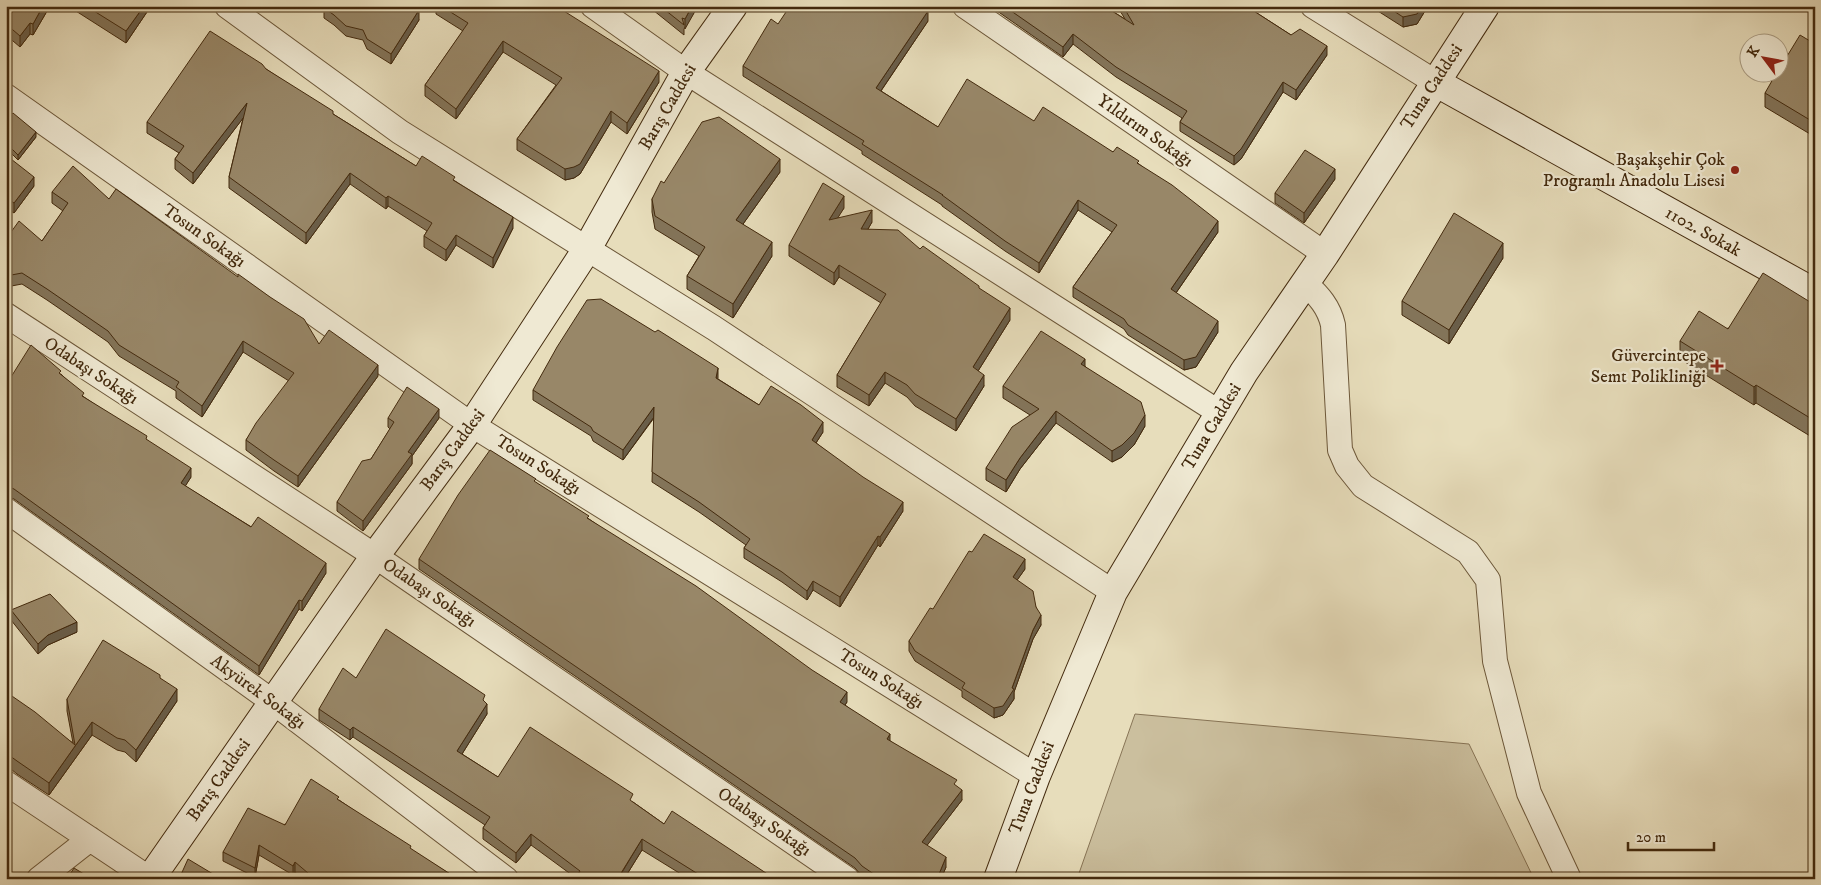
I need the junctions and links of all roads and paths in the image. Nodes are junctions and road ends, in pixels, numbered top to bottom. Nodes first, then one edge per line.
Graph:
1 (227, 6) edge
2 (593, 6) edge
3 (733, 6) edge
4 (965, 6) edge
5 (1313, 6) edge
6 (1485, 6) edge
7 (686, 72) junction
8 (1435, 82) junction
9 (6, 96) edge
10 (587, 249) junction
11 (1325, 254) junction
12 (1305, 283) junction
13 (1815, 292) edge
14 (6, 316) edge
15 (1220, 413) junction
16 (472, 424) junction
17 (6, 510) edge
18 (375, 556) junction
19 (1113, 592) junction
20 (273, 702) junction
21 (1036, 776) junction
22 (6, 783) edge
23 (90, 839) junction
24 (39, 879) edge
25 (150, 879) edge
26 (506, 879) edge
27 (847, 879) edge
28 (998, 879) edge
29 (1569, 879) edge

1 - 10 street
2 - 7 street
3 - 7 street, Barış Caddesi
4 - 11 street, Yıldırım Sokağı
5 - 8 street
6 - 8 street, Tuna Caddesi
7 - 10 street, Barış Caddesi
7 - 15 street
8 - 11 street, Tuna Caddesi
8 - 13 street, 1102. Sokak
9 - 16 street, Tosun Sokağı
10 - 16 street, Barış Caddesi
10 - 19 street
11 - 12 street, Tuna Caddesi
12 - 15 street, Tuna Caddesi
12 - 29 street
14 - 18 street, Odabaşı Sokağı
15 - 19 street, Tuna Caddesi
16 - 18 street, Barış Caddesi
16 - 21 street, Tosun Sokağı
17 - 20 street, Akyürek Sokağı
18 - 20 street, Barış Caddesi
18 - 27 street, Odabaşı Sokağı
19 - 21 street, Tuna Caddesi
20 - 25 street, Barış Caddesi
20 - 26 street, Akyürek Sokağı
21 - 28 street, Tuna Caddesi
22 - 23 street
23 - 24 street
23 - 25 street

